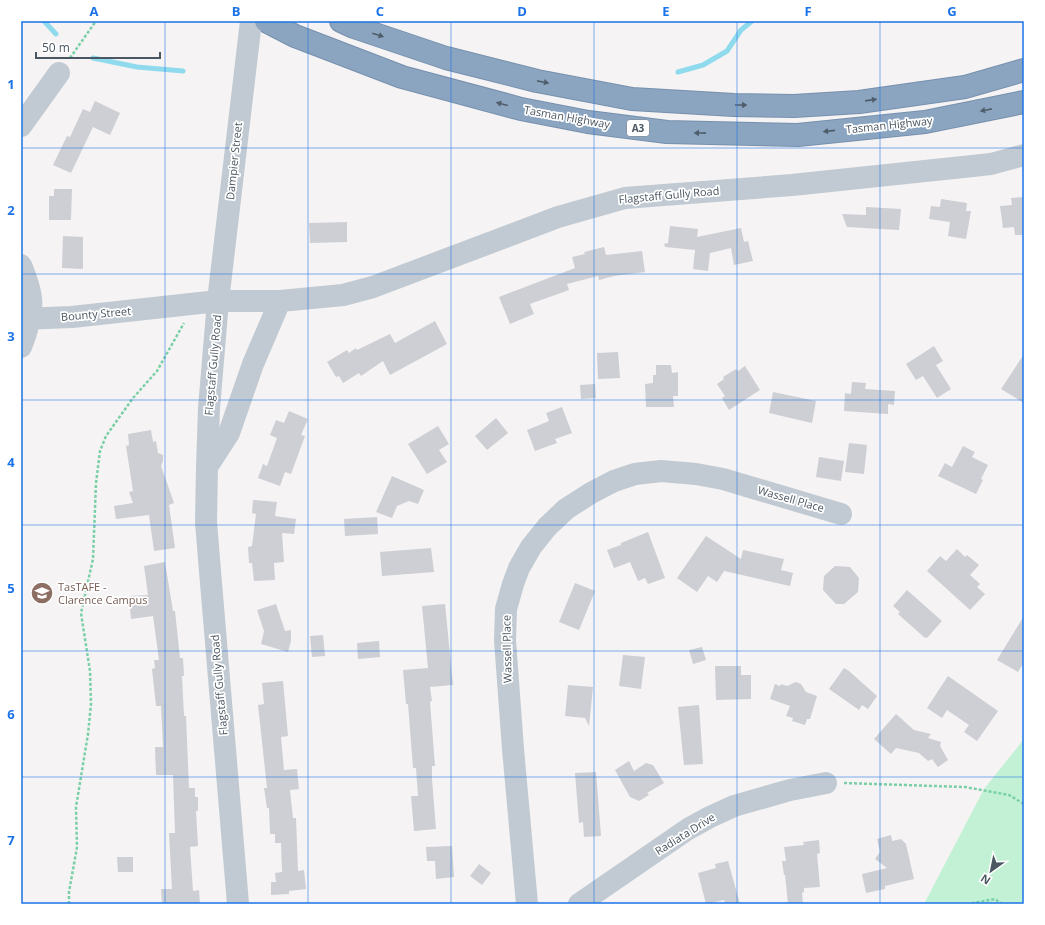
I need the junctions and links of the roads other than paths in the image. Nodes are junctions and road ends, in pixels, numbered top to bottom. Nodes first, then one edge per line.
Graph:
1 (251, 21) edge
2 (266, 21) edge
3 (341, 21) edge
4 (1024, 70) edge
5 (59, 73) road end
6 (1024, 102) edge
7 (21, 126) edge
8 (1024, 155) edge
9 (21, 265) edge
10 (218, 301) junction
11 (280, 301) junction
12 (25, 319) edge
13 (21, 347) edge
14 (207, 467) junction
15 (841, 514) dead end
16 (826, 784) road end
17 (238, 904) edge
18 (527, 904) edge
19 (579, 904) edge

1 - 10 street, Dampier Street
6 -> 2 highway, Tasman Highway / A3
3 -> 4 highway
5 - 7 street
8 - 11 street, Flagstaff Gully Road
9 - 12 street
10 - 11 street, Flagstaff Gully Road
10 - 12 street, Bounty Street
10 - 14 street, Flagstaff Gully Road
11 - 14 street
12 - 13 street
14 - 17 street, Flagstaff Gully Road
15 - 18 street, Wassell Place
16 - 19 street, Radiata Drive

